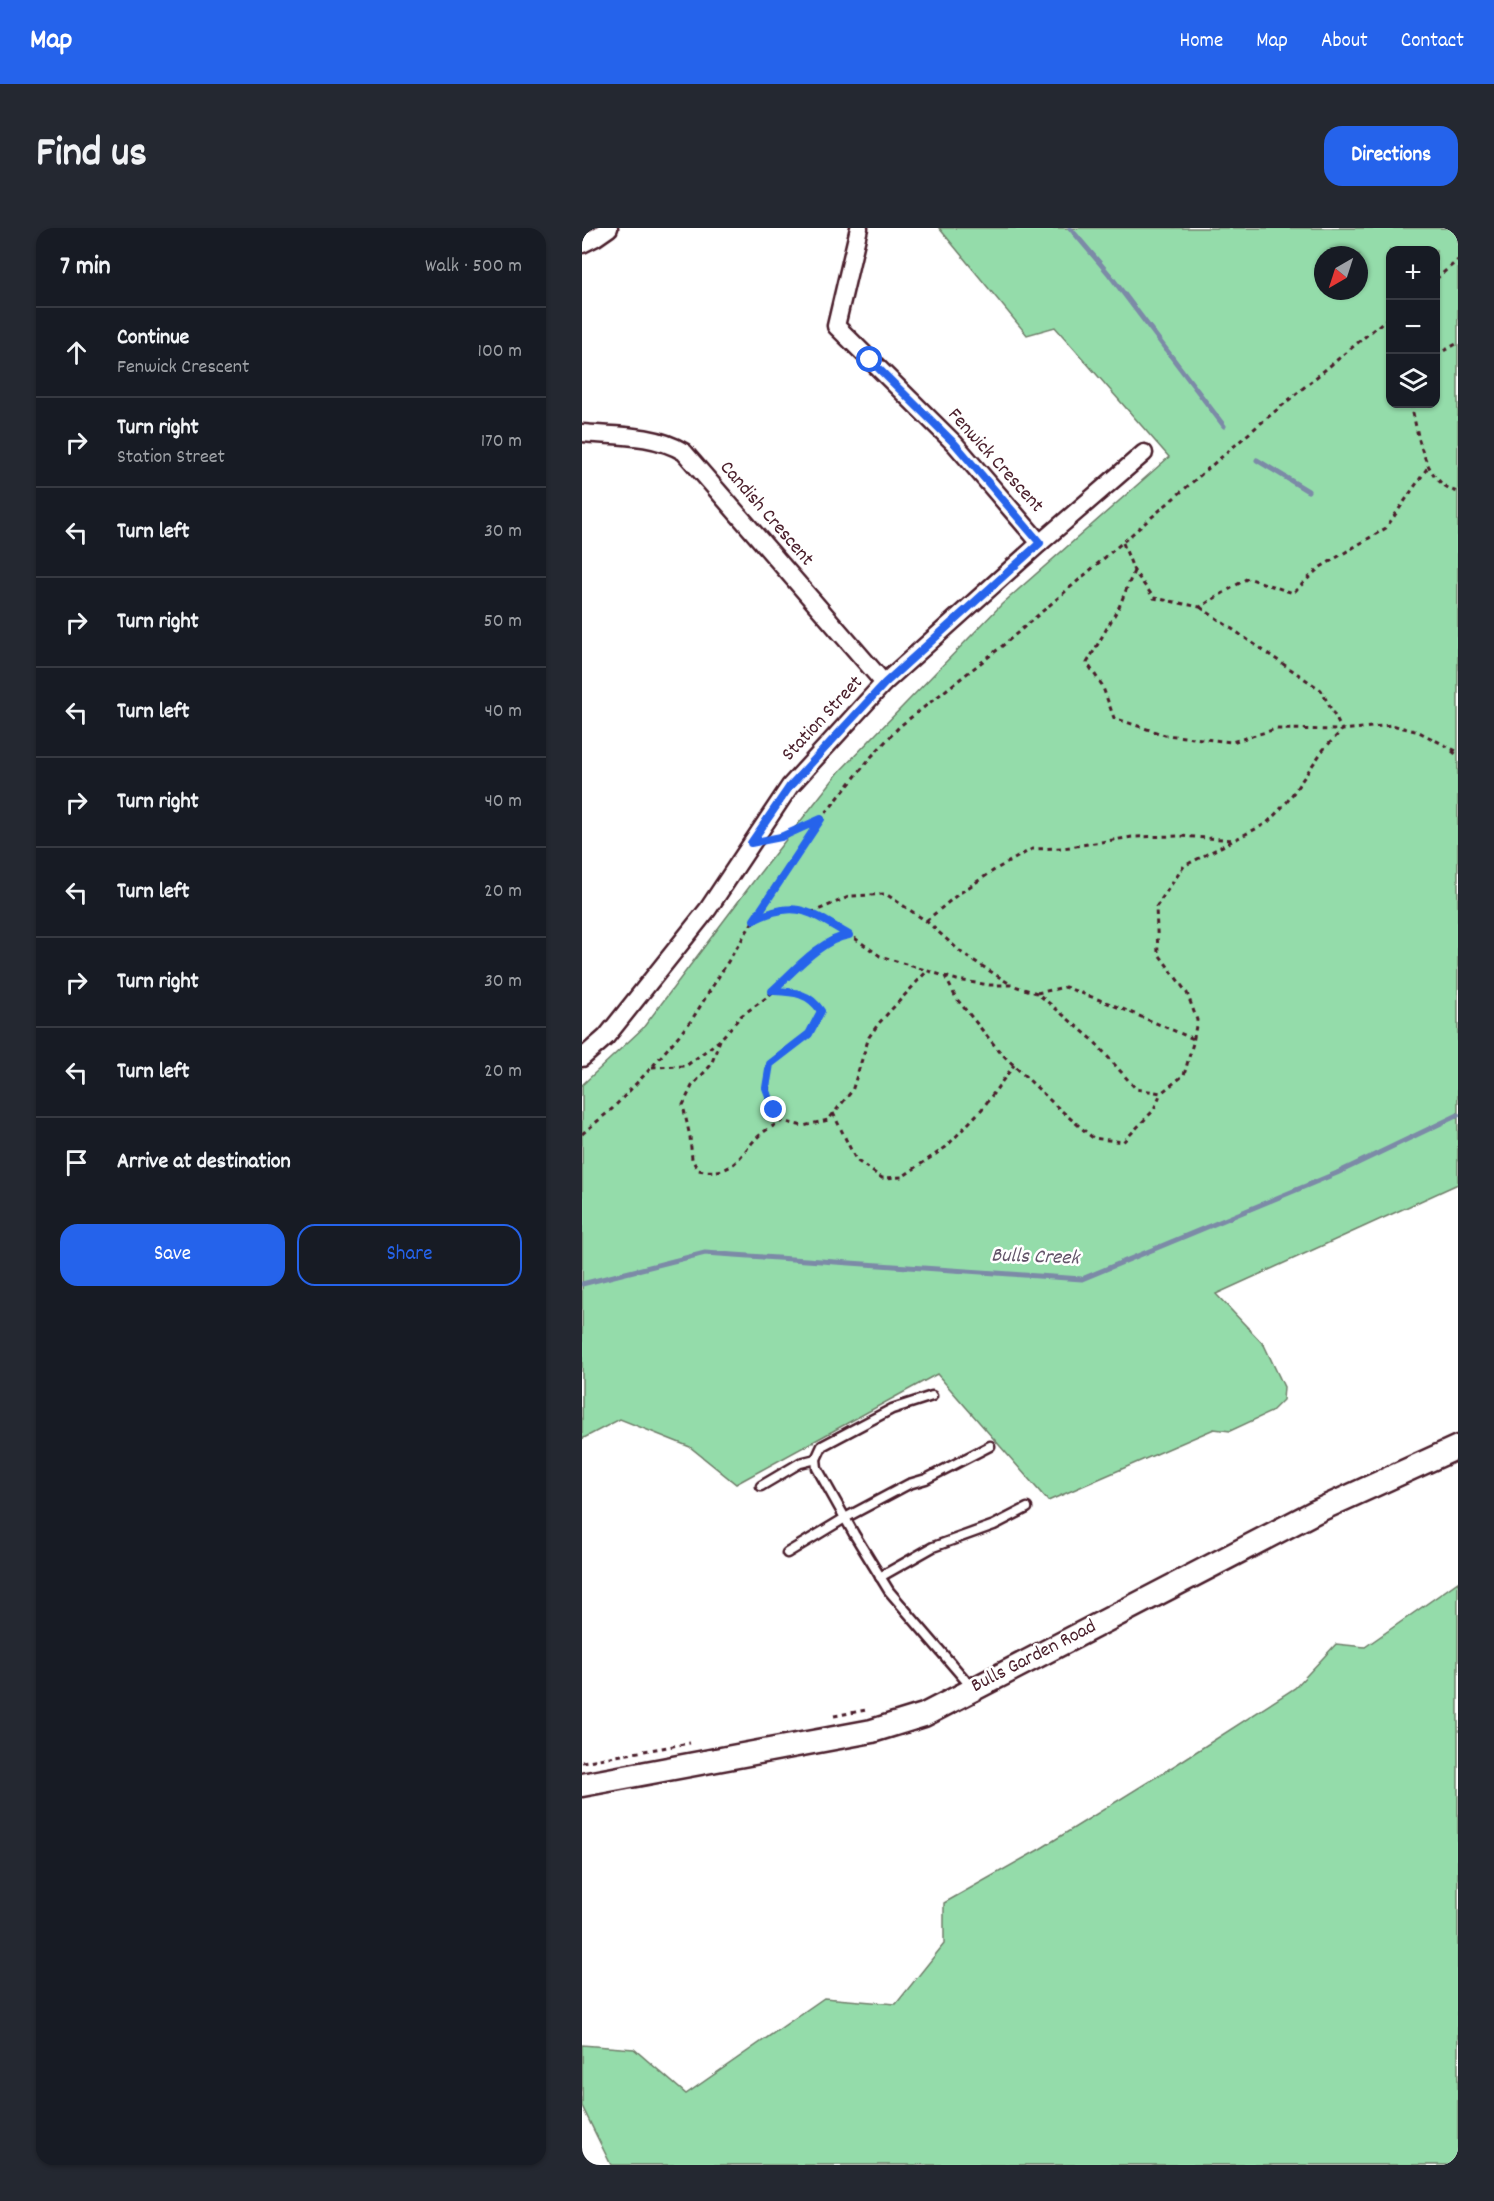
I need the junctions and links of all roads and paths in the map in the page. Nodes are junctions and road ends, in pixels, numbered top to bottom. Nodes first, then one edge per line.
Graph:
1 (609, 228) edge
2 (859, 228) edge
3 (582, 244) edge
4 (1458, 260) edge
5 (1440, 276) edge
6 (1386, 319) edge
7 (1458, 343) edge
8 (1438, 354) edge
9 (1412, 408) edge
10 (582, 433) edge
11 (1144, 453) dead end
12 (1428, 467) junction
13 (1458, 492) edge
14 (1040, 543) junction
15 (1123, 543) junction
16 (1134, 571) junction
17 (1200, 607) junction
18 (885, 683) junction
19 (1342, 730) junction
20 (1458, 754) edge
21 (821, 819) junction
22 (1234, 840) junction
23 (751, 843) junction
24 (811, 913) junction
25 (754, 920) junction
26 (926, 921) junction
27 (849, 935) junction
28 (927, 971) junction
29 (945, 976) junction
30 (1011, 985) junction
31 (772, 991) junction
32 (1036, 993) junction
33 (1194, 1039) junction
34 (720, 1040) junction
35 (582, 1058) edge
36 (1014, 1065) junction
37 (652, 1067) junction
38 (1161, 1093) junction
39 (833, 1113) junction
40 (782, 1121) junction
41 (582, 1134) edge
42 (932, 1396) dead end
43 (990, 1446) dead end
44 (1458, 1446) edge
45 (816, 1459) junction
46 (761, 1486) dead end
47 (1027, 1508) dead end
48 (845, 1518) junction
49 (787, 1553) dead end
50 (880, 1576) junction
51 (973, 1689) junction
52 (874, 1709) dead end
53 (826, 1720) dead end
54 (692, 1743) dead end
55 (582, 1762) edge
56 (582, 1785) edge

1 - 3 street
2 - 14 street, Fenwick Crescent
4 - 5 path
6 - 15 path
7 - 8 path
9 - 12 path
10 - 18 street, Candish Crescent
11 - 14 street, Station Street
12 - 13 path
12 - 17 path
14 - 18 street, Station Street
15 - 16 path
15 - 21 path
16 - 17 path
16 - 19 path
17 - 19 path
18 - 23 street, Station Street
19 - 20 path
19 - 22 path
21 - 23 path
21 - 25 path
22 - 26 path
22 - 33 path
23 - 35 street, Station Street
24 - 25 path
24 - 26 path
24 - 27 path
25 - 37 path
26 - 30 path
27 - 28 path
27 - 31 path
28 - 29 path
28 - 39 path
29 - 30 path
29 - 36 path
30 - 32 path
31 - 34 path
31 - 40 path
32 - 33 path
32 - 38 path
33 - 38 path
34 - 37 path
34 - 40 path
36 - 38 path
36 - 39 path
37 - 41 path
39 - 40 path
42 - 45 lane
43 - 48 lane
44 - 51 main road, Bulls Garden Road
45 - 46 lane
45 - 48 lane
47 - 50 lane
48 - 49 lane
48 - 50 lane
50 - 51 lane
51 - 56 main road, Bulls Garden Road
52 - 53 path
54 - 55 path

